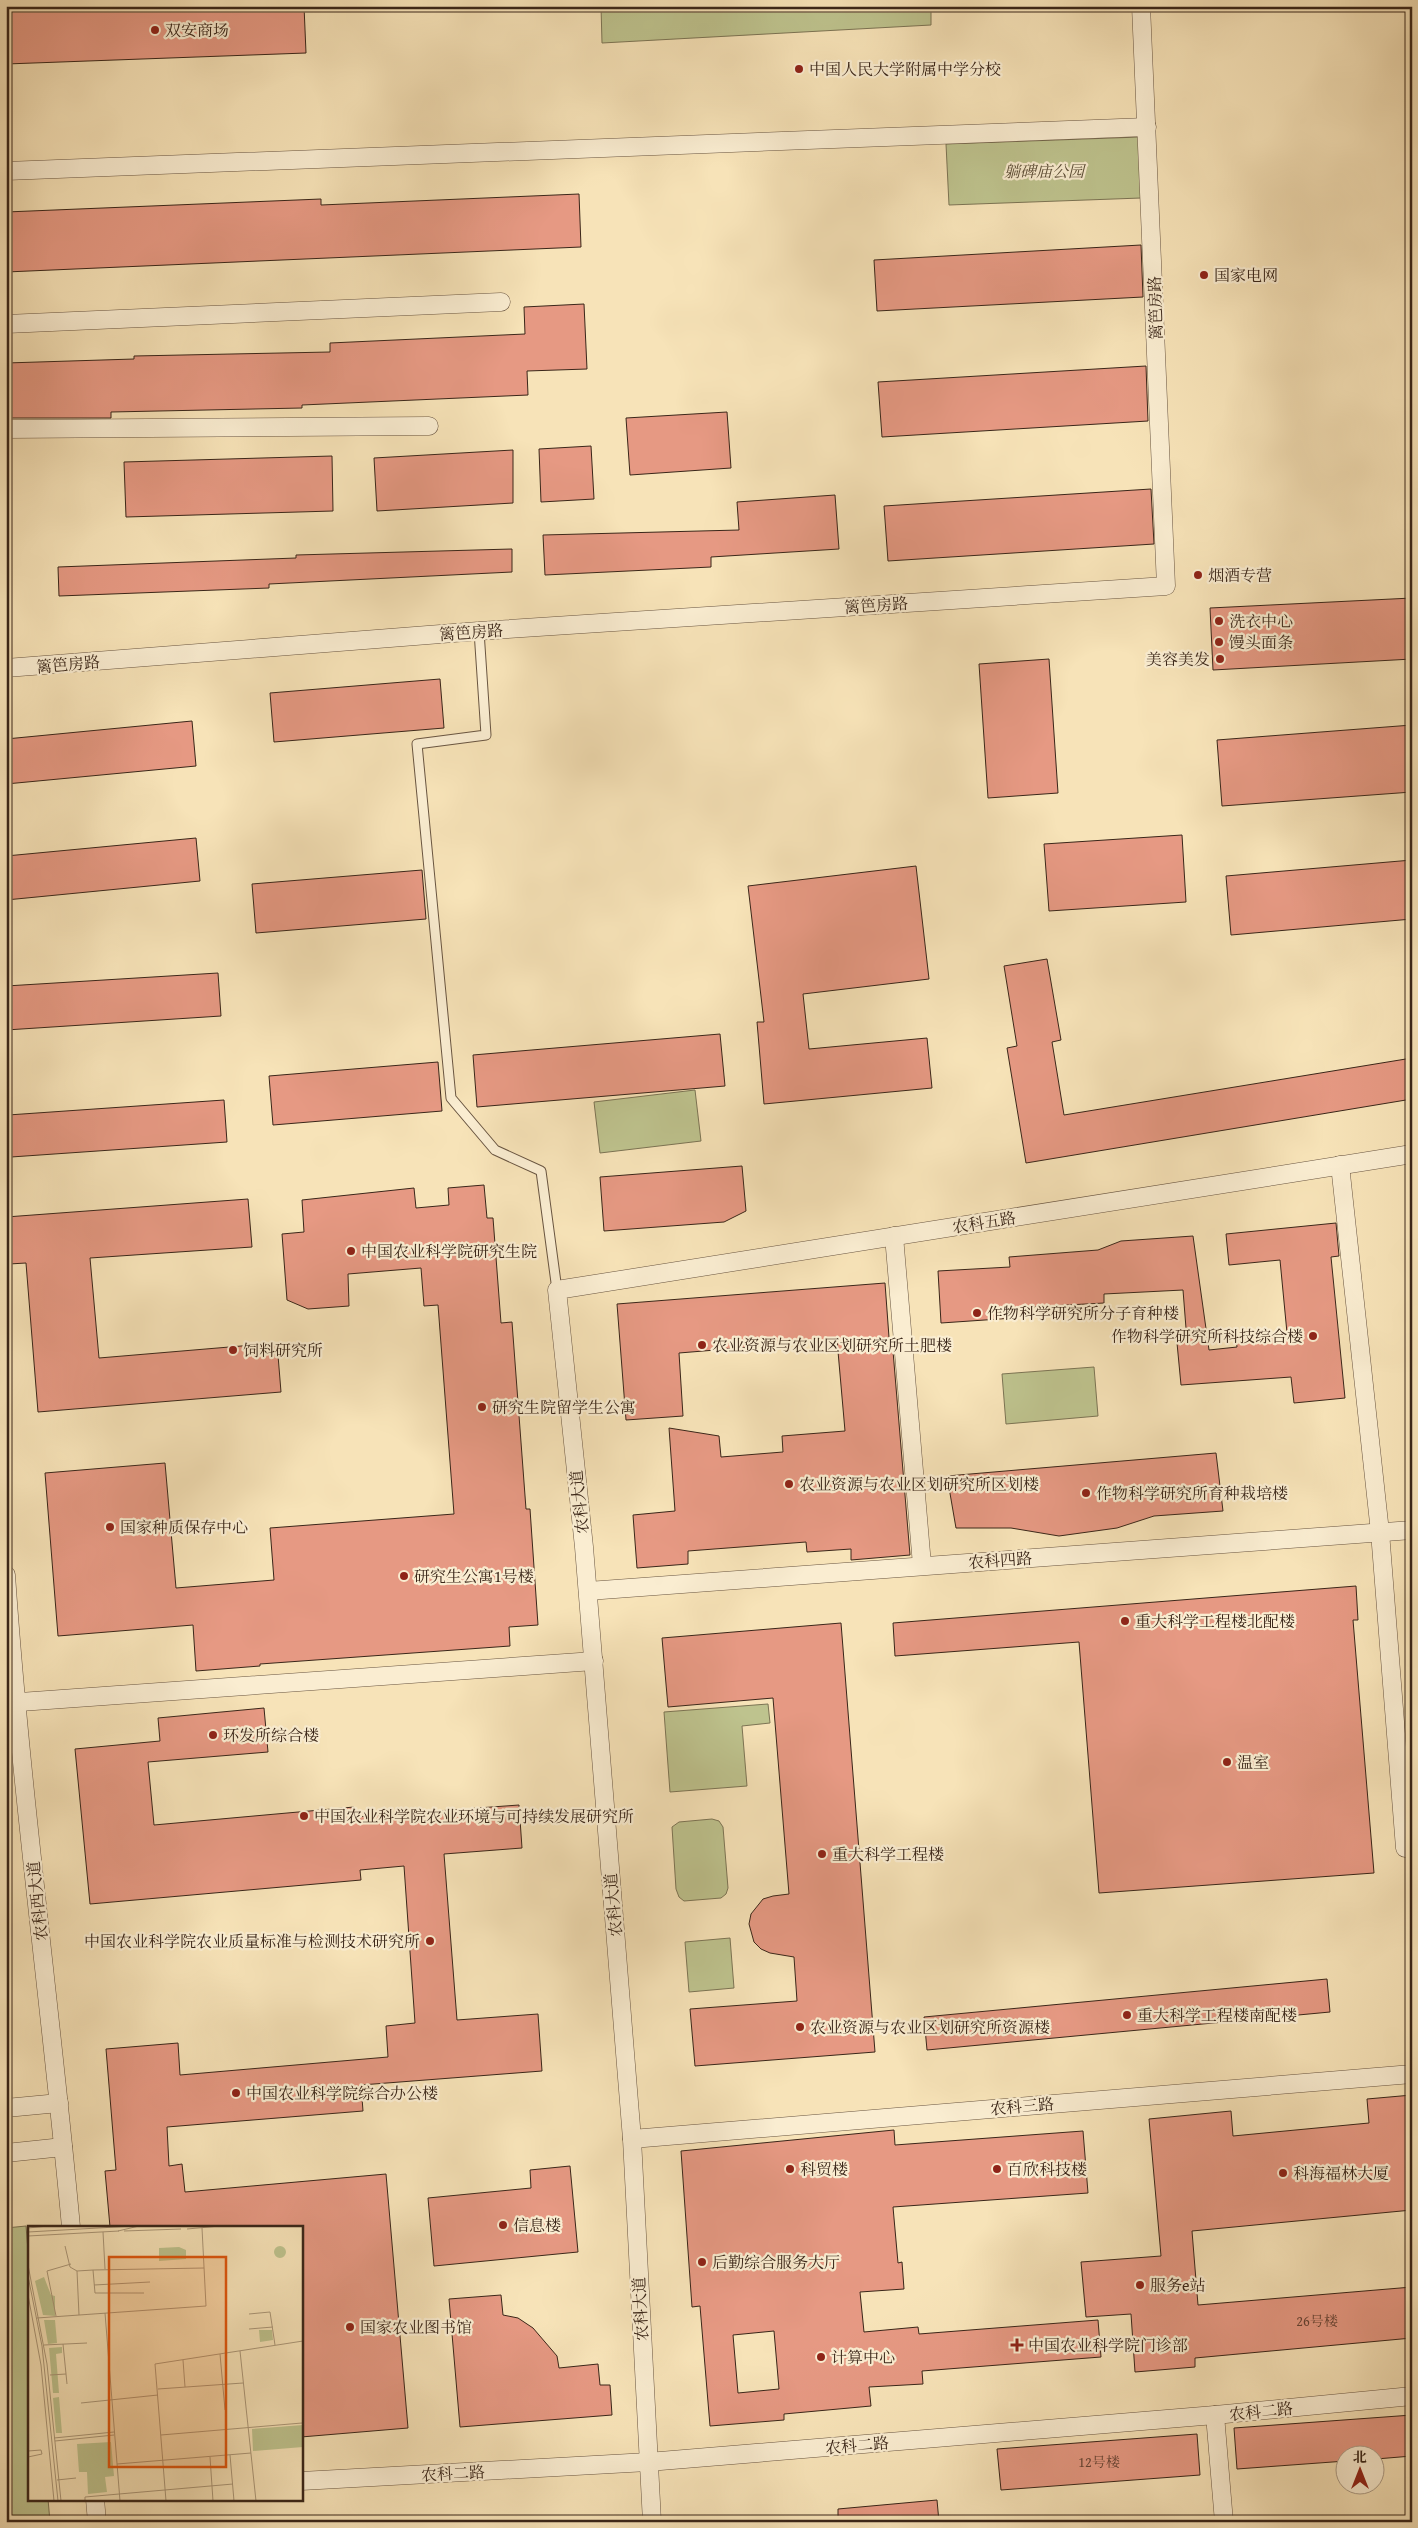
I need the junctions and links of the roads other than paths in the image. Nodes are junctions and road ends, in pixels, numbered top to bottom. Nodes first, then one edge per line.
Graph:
1 (1141, 6) edge
2 (1147, 127) junction
3 (6, 171) edge
4 (501, 302) dead end
5 (6, 324) edge
6 (428, 426) dead end
7 (6, 429) edge
8 (479, 631) junction
9 (6, 668) edge
10 (1412, 1154) edge
11 (1340, 1165) junction
12 (894, 1236) junction
13 (557, 1290) junction
14 (1412, 1530) edge
15 (1380, 1532) junction
16 (922, 1565) junction
17 (6, 1575) edge
18 (588, 1591) junction
19 (594, 1661) junction
20 (11, 1703) edge
21 (1404, 1848) dead end
22 (1412, 2074) edge
23 (60, 2103) junction
24 (6, 2108) edge
25 (632, 2139) junction
26 (63, 2147) junction
27 (6, 2152) edge
28 (71, 2226) edge
29 (1412, 2396) edge
30 (1215, 2415) junction
31 (648, 2462) junction
32 (302, 2481) edge
33 (96, 2500) edge
34 (97, 2522) edge
35 (652, 2522) edge
36 (1224, 2522) edge

1 - 2 street, 篱笆房路
2 - 3 street
2 - 8 street, 篱笆房路
4 - 5 street
6 - 7 street
8 - 9 street, 篱笆房路
8 - 13 lane
10 - 11 street, 农科五路
11 - 12 street, 农科五路
11 - 15 street
12 - 13 street, 农科五路
12 - 16 street
13 - 18 street, 农科大道
14 - 15 street, 农科四路
15 - 16 street, 农科四路
15 - 21 street
16 - 18 street, 农科四路
17 - 20 street, 农科西大道
18 - 19 street, 农科大道
19 - 20 street
19 - 25 street, 农科大道
20 - 23 street, 农科西大道
22 - 25 street, 农科三路
23 - 24 street
23 - 26 street, 农科西大道
25 - 31 street, 农科大道
26 - 27 street
26 - 28 street, 农科西大道
29 - 30 street, 农科二路
30 - 31 street, 农科二路
30 - 36 street
31 - 32 street, 农科二路
31 - 35 street, 农科大道
33 - 34 street

